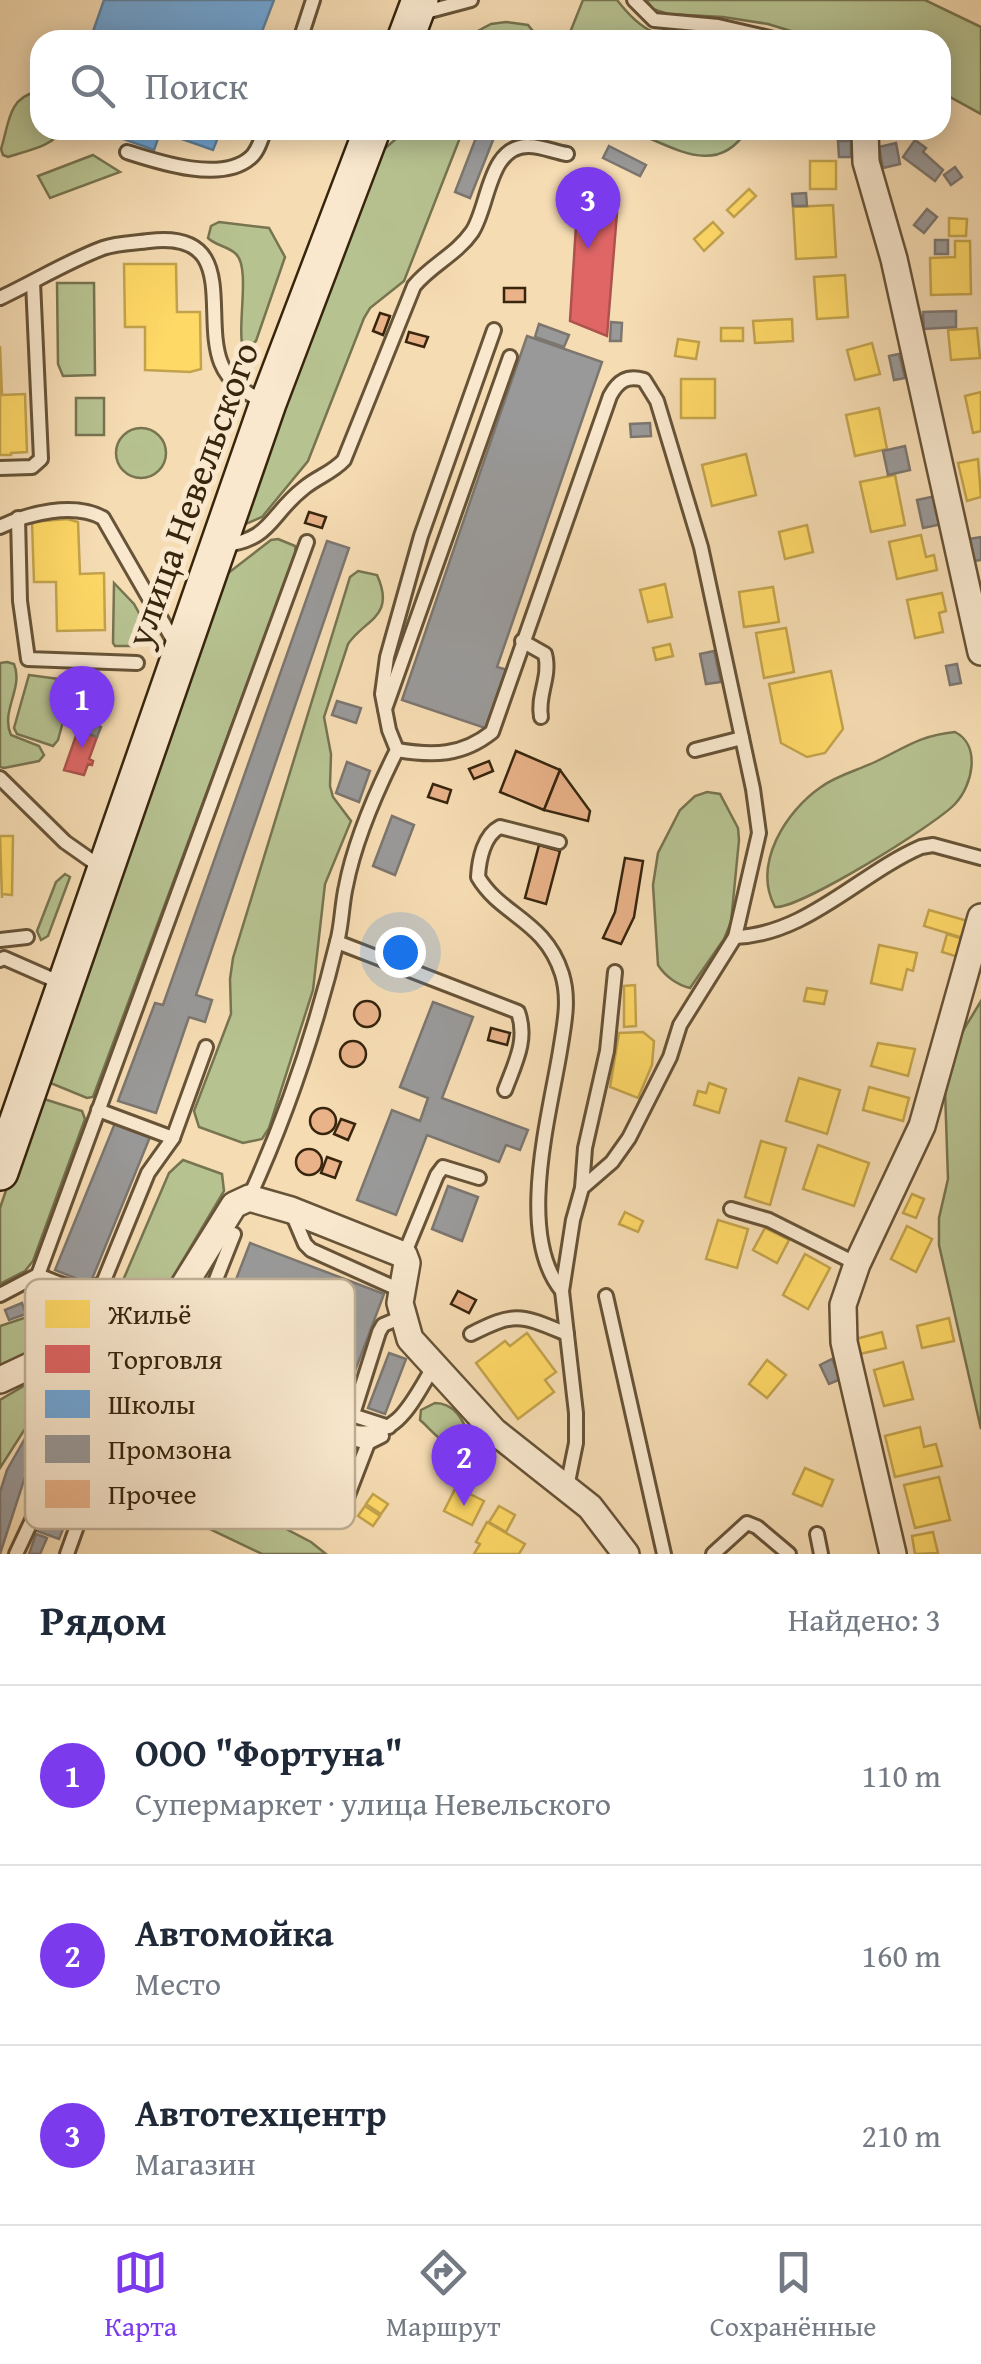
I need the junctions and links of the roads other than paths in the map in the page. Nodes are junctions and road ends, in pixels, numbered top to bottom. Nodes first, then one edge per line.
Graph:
1 (314, 0) edge
2 (470, 0) edge
3 (634, 0) edge
4 (414, 18) edge
5 (304, 30) edge
6 (735, 30) edge
7 (260, 140) edge
8 (368, 140) edge
9 (865, 140) edge
10 (127, 152) dead end
11 (567, 154) dead end
12 (33, 282) junction
13 (0, 298) edge
14 (494, 330) dead end
15 (510, 357) dead end
16 (268, 403) junction
17 (0, 468) edge
18 (18, 518) junction
19 (0, 527) edge
20 (306, 542) dead end
21 (218, 546) junction
22 (522, 642) junction
23 (180, 652) junction
24 (981, 652) edge
25 (137, 663) dead end
26 (384, 712) junction
27 (541, 717) dead end
28 (742, 738) junction
29 (397, 750) junction
30 (696, 750) dead end
31 (0, 778) edge
32 (558, 842) dead end
33 (981, 858) edge
34 (104, 870) junction
35 (981, 917) edge
36 (26, 937) dead end
37 (735, 937) junction
38 (0, 940) edge
39 (337, 942) junction
40 (0, 960) edge
41 (616, 972) dead end
42 (63, 984) junction
43 (206, 1047) dead end
44 (505, 1090) dead end
45 (98, 1110) junction
46 (173, 1138) junction
47 (0, 1172) edge
48 (479, 1178) dead end
49 (582, 1188) junction
50 (250, 1198) junction
51 (732, 1209) dead end
52 (291, 1210) junction
53 (234, 1234) dead end
54 (404, 1255) junction
55 (858, 1264) junction
56 (38, 1275) junction
57 (30, 1279) edge
58 (48, 1279) edge
59 (105, 1279) edge
60 (188, 1279) edge
61 (216, 1279) edge
62 (25, 1282) edge
63 (400, 1290) junction
64 (562, 1292) junction
65 (0, 1295) edge
66 (606, 1296) dead end
67 (402, 1317) junction
68 (471, 1334) dead end
69 (567, 1334) junction
70 (25, 1368) edge
71 (433, 1368) junction
72 (0, 1380) edge
73 (355, 1407) edge
74 (355, 1416) edge
75 (392, 1428) junction
76 (494, 1431) junction
77 (355, 1432) edge
78 (355, 1440) edge
79 (368, 1443) junction
80 (355, 1476) edge
81 (464, 1486) dead end
82 (567, 1487) junction
83 (28, 1529) edge
84 (76, 1529) edge
85 (817, 1534) dead end
86 (16, 1554) edge
87 (67, 1554) edge
88 (626, 1554) edge
89 (664, 1554) edge
90 (713, 1554) edge
91 (789, 1554) edge
92 (821, 1554) edge
93 (893, 1554) edge

1 - 5 lane
2 - 4 lane
3 - 6 lane
7 - 10 lane
8 - 16 main road, улица Невельского
9 - 24 street
11 - 21 lane
12 - 13 lane
12 - 16 lane
12 - 17 lane
14 - 26 lane
15 - 26 lane
16 - 21 main road, улица Невельского
18 - 19 lane
18 - 23 lane
18 - 25 lane
20 - 45 lane
21 - 23 main road, улица Невельского
22 - 27 lane
22 - 28 lane
22 - 29 lane
23 - 34 main road, улица Невельского
26 - 29 lane
28 - 30 lane
28 - 37 lane
29 - 39 lane
31 - 34 lane
32 - 64 lane
33 - 37 lane
34 - 42 main road, улица Невельского
35 - 55 street
36 - 38 lane
37 - 49 lane
39 - 44 lane
39 - 50 lane
40 - 42 lane
41 - 49 lane
42 - 47 main road, улица Невельского
43 - 46 lane
45 - 46 lane
45 - 56 lane
46 - 59 lane
48 - 54 lane
49 - 64 lane
50 - 52 street
50 - 60 street
51 - 55 lane
52 - 54 street
52 - 63 lane
53 - 61 lane
54 - 63 street
55 - 93 street
56 - 57 lane
56 - 58 lane
62 - 65 lane
63 - 67 street
64 - 69 lane
66 - 89 lane
67 - 71 street
67 - 73 lane
68 - 69 lane
69 - 82 lane
70 - 72 street
71 - 75 lane
71 - 76 street
74 - 75 lane
75 - 77 lane
75 - 79 lane
76 - 81 lane
76 - 82 street
78 - 79 lane
79 - 80 lane
82 - 88 street
83 - 86 lane
84 - 87 lane
85 - 92 lane
90 - 91 lane

